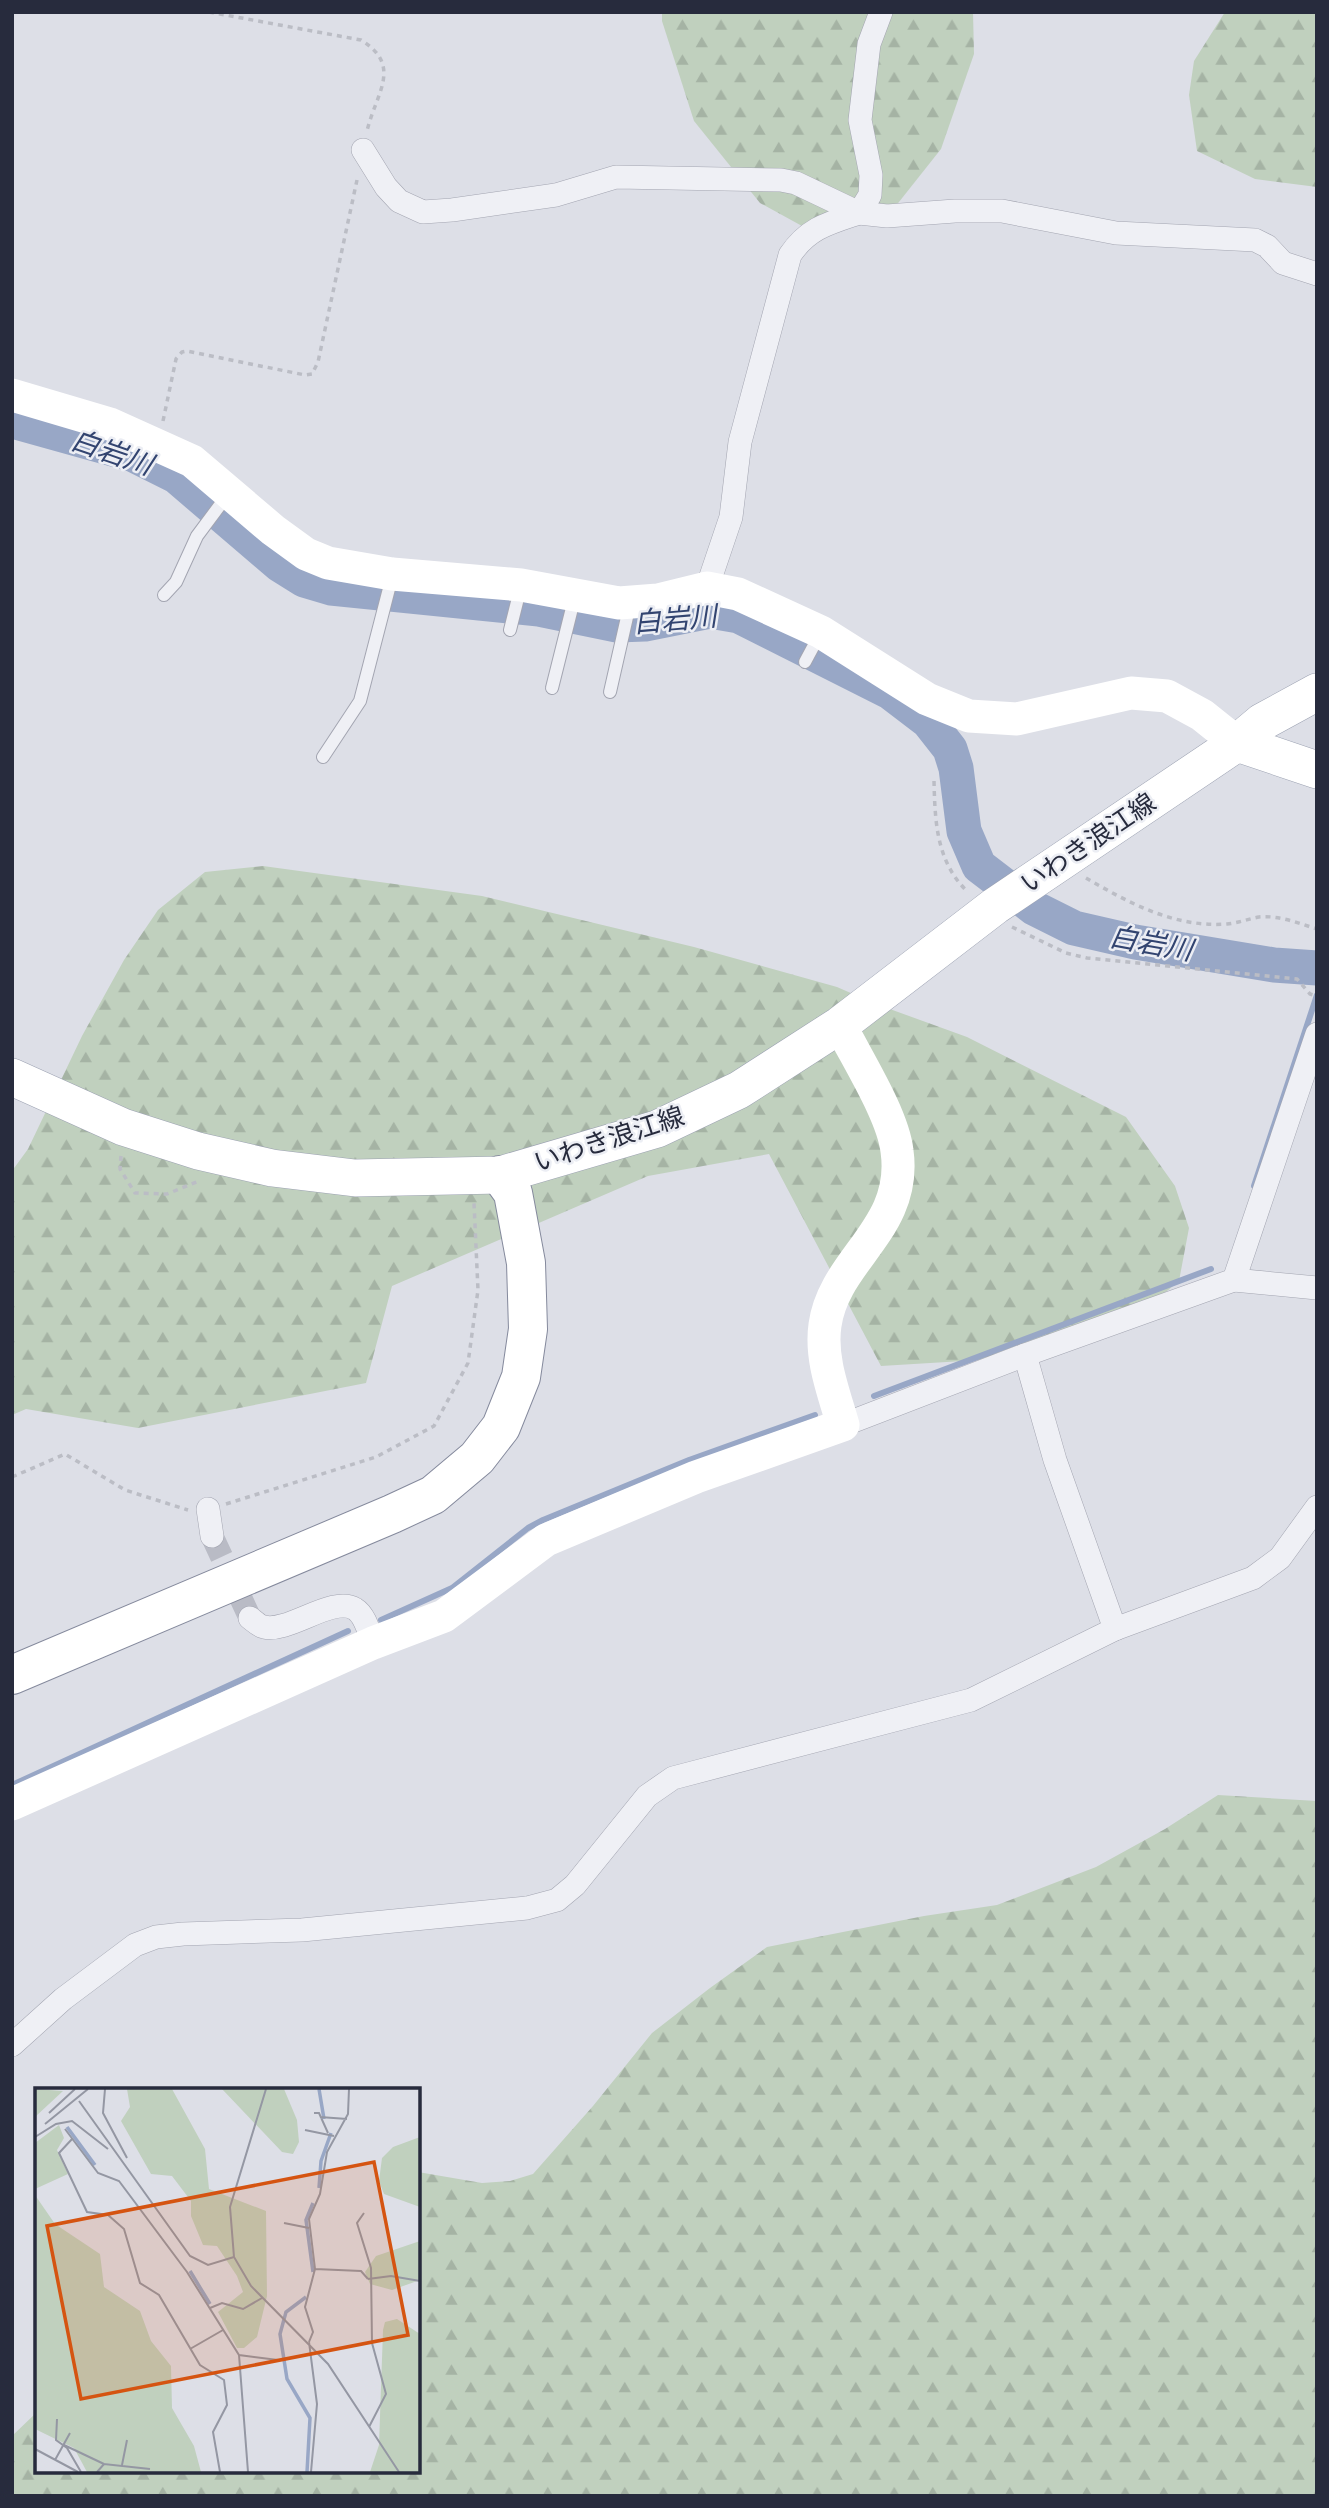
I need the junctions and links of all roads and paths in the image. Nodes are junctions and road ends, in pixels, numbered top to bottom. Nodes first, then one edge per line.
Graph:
1 (209, 12) edge
2 (881, 12) edge
3 (363, 150) junction
4 (859, 213) junction
5 (1317, 274) edge
6 (12, 395) edge
7 (158, 444) junction
8 (223, 501) junction
9 (390, 586) junction
10 (707, 588) junction
11 (164, 595) dead end
12 (518, 598) junction
13 (572, 607) junction
14 (628, 615) junction
15 (510, 630) dead end
16 (818, 637) junction
17 (805, 662) dead end
18 (552, 688) dead end
19 (610, 692) dead end
20 (1317, 692) edge
21 (1237, 743) junction
22 (323, 757) dead end
23 (1317, 770) edge
24 (934, 780) dead end
25 (1057, 864) junction
26 (992, 909) junction
27 (1317, 929) edge
28 (1317, 996) edge
29 (840, 1025) junction
30 (1317, 1034) edge
31 (12, 1077) edge
32 (122, 1127) junction
33 (500, 1175) junction
34 (201, 1180) dead end
35 (466, 1198) dead end
36 (1234, 1280) junction
37 (1317, 1288) edge
38 (1024, 1355) junction
39 (843, 1425) junction
40 (12, 1477) edge
41 (1317, 1507) edge
42 (208, 1509) junction
43 (212, 1536) tunnel mouth
44 (250, 1618) dead end
45 (1115, 1629) junction
46 (373, 1643) junction
47 (12, 1646) edge
48 (12, 1675) edge
49 (12, 1804) edge
50 (12, 2045) edge

1 - 3 path
2 - 4 street
3 - 4 street
3 - 7 path
4 - 5 street
4 - 10 street
6 - 7 street
7 - 8 street
8 - 9 street
8 - 11 lane
9 - 12 street
9 - 22 lane
10 - 14 street
10 - 16 street
12 - 13 street
12 - 15 lane
13 - 14 street
13 - 18 lane
14 - 19 lane
16 - 17 lane
16 - 21 street
20 - 21 main road, いわき浪江線
21 - 23 main road
21 - 25 main road, いわき浪江線
24 - 26 path
25 - 26 main road, いわき浪江線
25 - 27 path
26 - 28 path
26 - 29 main road, いわき浪江線
29 - 33 main road, いわき浪江線
29 - 39 street
30 - 36 street
31 - 32 main road, いわき浪江線
32 - 33 main road, いわき浪江線
32 - 34 path
33 - 47 highway
33 - 48 highway
35 - 42 path
36 - 37 street
36 - 38 street
38 - 39 street
38 - 45 street
39 - 46 street
40 - 42 path
41 - 45 street
42 - 43 street
44 - 46 street
45 - 50 street
46 - 49 street

